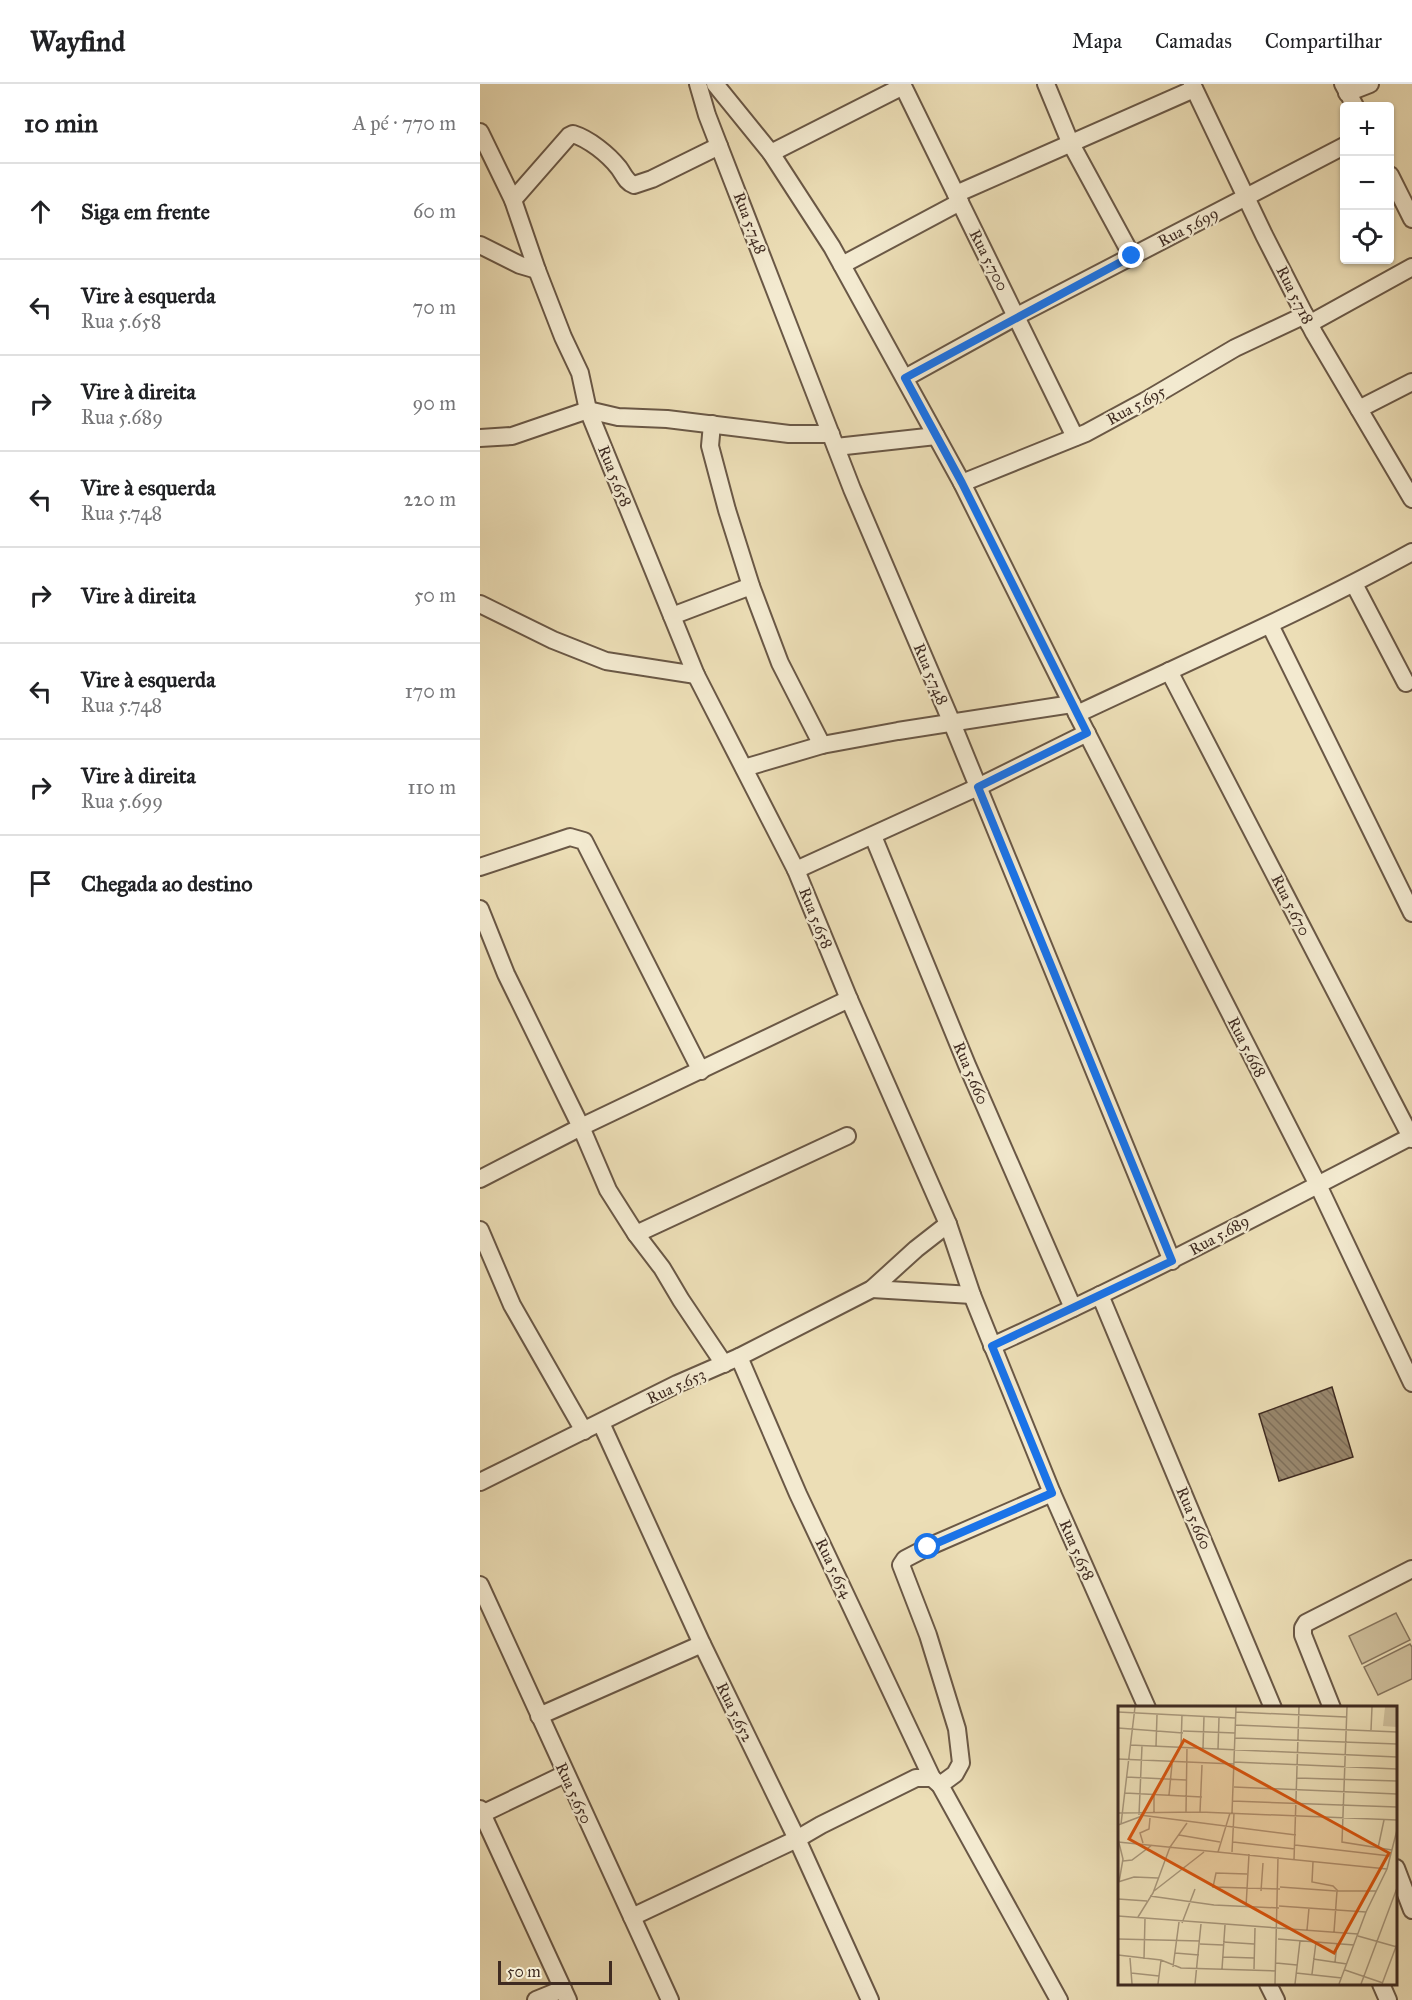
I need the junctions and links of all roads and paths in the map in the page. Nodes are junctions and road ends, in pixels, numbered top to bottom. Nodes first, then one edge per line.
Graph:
1 (698, 84) edge
2 (715, 84) edge
3 (1046, 84) edge
4 (1370, 84) edge
5 (903, 85) edge
6 (1193, 86) edge
7 (1349, 94) edge
8 (480, 132) edge
9 (1076, 139) junction
10 (719, 146) junction
11 (1340, 148) edge
12 (771, 153) junction
13 (1394, 185) edge
14 (1245, 196) junction
15 (958, 198) junction
16 (513, 200) junction
17 (1412, 219) edge
18 (480, 245) edge
19 (1132, 256) junction
20 (842, 265) junction
21 (1412, 267) edge
22 (537, 270) junction
23 (1017, 316) junction
24 (1307, 319) junction
25 (905, 378) junction
26 (1412, 382) edge
27 (1359, 409) junction
28 (588, 410) junction
29 (712, 424) junction
30 (936, 436) junction
31 (1076, 437) junction
32 (480, 438) edge
33 (833, 440) junction
34 (962, 483) junction
35 (1412, 499) edge
36 (1412, 552) edge
37 (1354, 584) junction
38 (751, 586) junction
39 (480, 604) edge
40 (672, 616) junction
41 (1270, 625) junction
42 (1169, 671) junction
43 (696, 675) junction
44 (1406, 683) dead end
45 (1075, 709) junction
46 (952, 723) junction
47 (1087, 733) junction
48 (822, 745) junction
49 (744, 768) junction
50 (978, 787) junction
51 (873, 836) junction
52 (480, 867) edge
53 (796, 870) junction
54 (480, 909) edge
55 (1412, 914) edge
56 (849, 999) junction
57 (701, 1071) junction
58 (581, 1127) junction
59 (848, 1136) dead end
60 (1411, 1137) edge
61 (480, 1179) edge
62 (1318, 1185) junction
63 (948, 1224) junction
64 (480, 1230) edge
65 (636, 1234) junction
66 (1172, 1261) junction
67 (872, 1288) junction
68 (972, 1295) junction
69 (1100, 1295) junction
70 (1073, 1308) junction
71 (992, 1346) junction
72 (731, 1361) junction
73 (1412, 1383) edge
74 (601, 1424) junction
75 (584, 1431) junction
76 (480, 1482) edge
77 (1052, 1493) junction
78 (1412, 1569) edge
79 (480, 1585) edge
80 (702, 1644) junction
81 (1147, 1706) edge
82 (1273, 1706) edge
83 (1332, 1706) edge
84 (538, 1716) junction
85 (566, 1773) junction
86 (930, 1780) junction
87 (483, 1820) edge
88 (797, 1839) junction
89 (1397, 1873) edge
90 (1411, 1905) edge
91 (632, 1917) junction
92 (1269, 1985) edge
93 (1382, 1985) edge
94 (566, 1995) edge
95 (536, 2000) edge
96 (670, 2000) edge
97 (870, 2000) edge
98 (1059, 2000) edge
99 (1276, 2000) edge
100 (1388, 2000) edge

1 - 10 street, Rua 5.748
2 - 12 street
3 - 9 street
4 - 7 street
5 - 12 street
5 - 15 street, Rua 5.700
6 - 9 street
6 - 14 street, Rua 5.718
8 - 16 street, Rua 5.658
9 - 15 street
9 - 19 street
10 - 16 street
10 - 33 street, Rua 5.748
11 - 14 street, Rua 5.699
12 - 20 street
13 - 17 street
14 - 19 street, Rua 5.699
14 - 24 street, Rua 5.718
15 - 20 street
15 - 23 street, Rua 5.700
16 - 22 street, Rua 5.658
18 - 22 street
19 - 23 street, Rua 5.699
20 - 25 street
21 - 24 street, Rua 5.695
22 - 28 street, Rua 5.658
23 - 25 street, Rua 5.699
23 - 31 street, Rua 5.700
24 - 27 street, Rua 5.718
24 - 31 street, Rua 5.695
25 - 30 street
26 - 27 street
27 - 35 street, Rua 5.718
28 - 29 street
28 - 32 street
28 - 40 street, Rua 5.658
29 - 33 street
29 - 38 street
30 - 33 street
30 - 34 street
31 - 34 street, Rua 5.695
33 - 46 street, Rua 5.748
34 - 45 street
36 - 37 street
37 - 41 street
37 - 44 street
38 - 40 street
38 - 48 street
39 - 43 street
40 - 43 street, Rua 5.658
41 - 42 street
41 - 55 street
42 - 45 street
42 - 60 street, Rua 5.670
43 - 49 street, Rua 5.658
45 - 46 street
45 - 47 street, Rua 5.668
46 - 48 street
46 - 50 street, Rua 5.748
47 - 50 street
47 - 62 street, Rua 5.668
48 - 49 street
49 - 53 street, Rua 5.658
50 - 51 street
50 - 66 street, Rua 5.748
51 - 53 street
51 - 70 street, Rua 5.660
52 - 57 street
53 - 56 street, Rua 5.658
54 - 58 street, Rua 5.654
56 - 57 street
56 - 63 street, Rua 5.658
57 - 58 street
58 - 61 street
58 - 65 street, Rua 5.654
59 - 65 street
60 - 62 street, Rua 5.689
62 - 66 street, Rua 5.689
62 - 73 street, Rua 5.668
63 - 67 street, Rua 5.653
63 - 68 street, Rua 5.658
64 - 75 street
65 - 72 street, Rua 5.654
66 - 69 street, Rua 5.689
67 - 68 street
67 - 72 street, Rua 5.653
68 - 71 street, Rua 5.658
69 - 70 street, Rua 5.689
69 - 82 street, Rua 5.660
70 - 71 street, Rua 5.689
71 - 77 street, Rua 5.658
72 - 74 street, Rua 5.653
72 - 86 street, Rua 5.654
74 - 75 street, Rua 5.653
74 - 80 street, Rua 5.652
75 - 76 street, Rua 5.653
77 - 81 street, Rua 5.658
77 - 86 street
78 - 83 street
79 - 84 street, Rua 5.650
80 - 84 street
80 - 88 street, Rua 5.652
84 - 85 street, Rua 5.650
85 - 87 street
85 - 91 street, Rua 5.650
86 - 88 street
86 - 98 street, Rua 5.654
87 - 94 street
88 - 91 street
88 - 97 street, Rua 5.652
89 - 90 street
91 - 96 street, Rua 5.650
92 - 99 street
93 - 100 street
94 - 95 street

